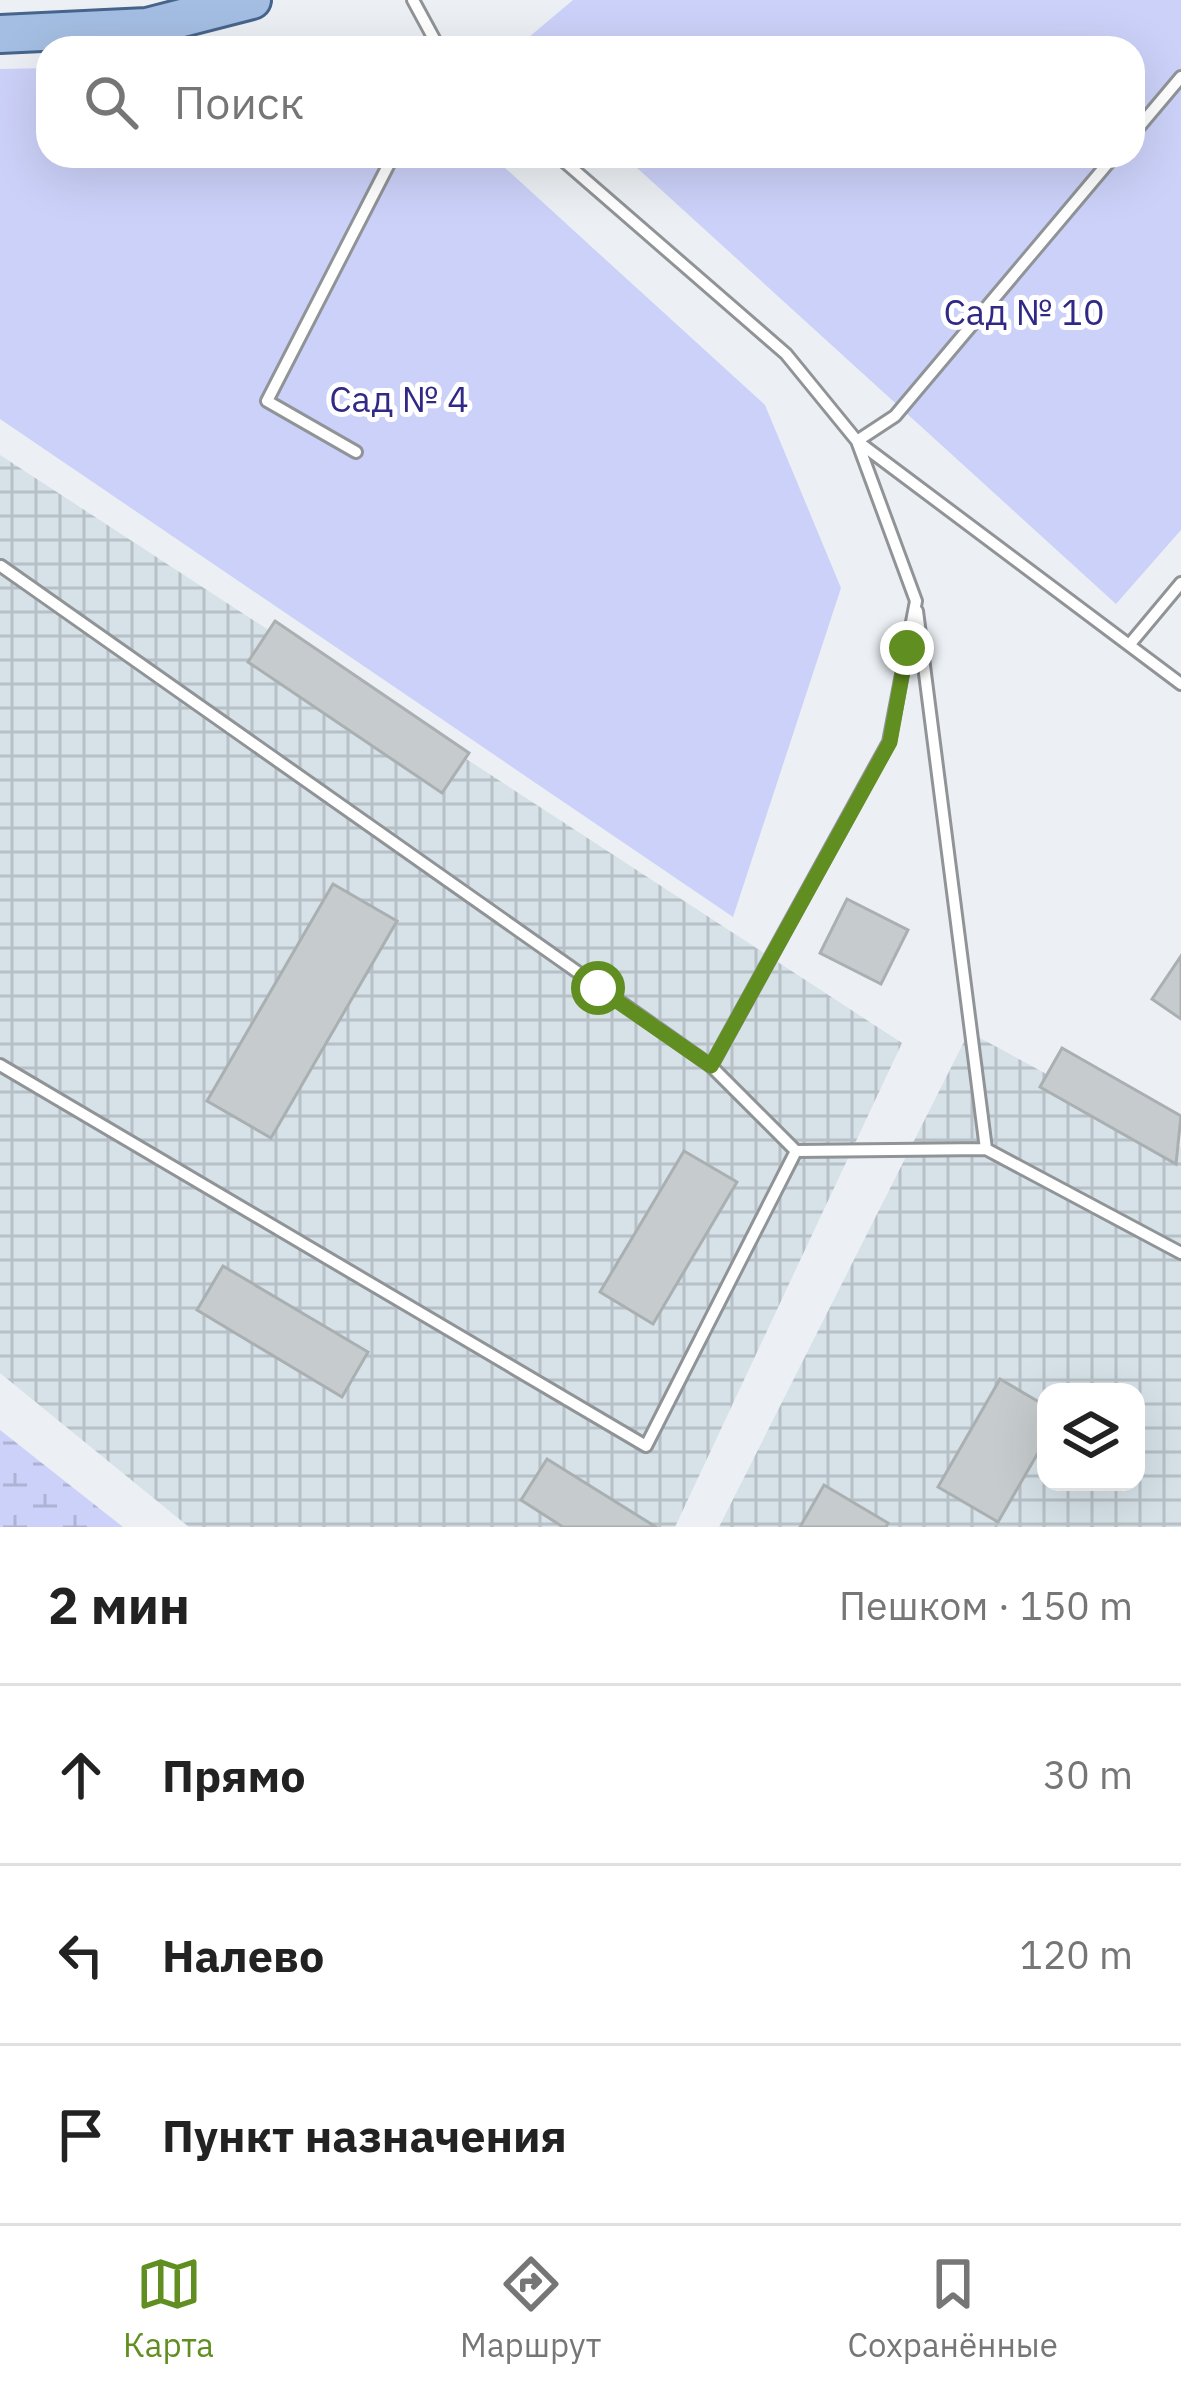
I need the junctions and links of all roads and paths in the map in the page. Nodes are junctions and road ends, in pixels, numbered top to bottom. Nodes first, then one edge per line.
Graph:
1 (252, 0) edge
2 (413, 0) edge
3 (0, 34) edge
4 (432, 36) edge
5 (1181, 77) edge
6 (1145, 120) edge
7 (387, 168) edge
8 (572, 168) edge
9 (1104, 168) edge
10 (856, 441) junction
11 (356, 452) dead end
12 (1, 566) edge
13 (1181, 583) edge
14 (916, 601) junction
15 (1130, 644) junction
16 (1181, 684) edge
17 (0, 1064) edge
18 (711, 1066) junction
19 (986, 1149) junction
20 (796, 1151) junction
21 (1181, 1253) edge

1 - 3 main road
2 - 4 lane
5 - 6 lane
7 - 11 lane
8 - 10 lane
9 - 10 lane
10 - 14 lane
10 - 15 lane
12 - 18 lane
13 - 15 lane
14 - 18 lane
14 - 19 lane
15 - 16 lane
17 - 20 lane
18 - 20 lane
19 - 20 lane
19 - 21 lane

